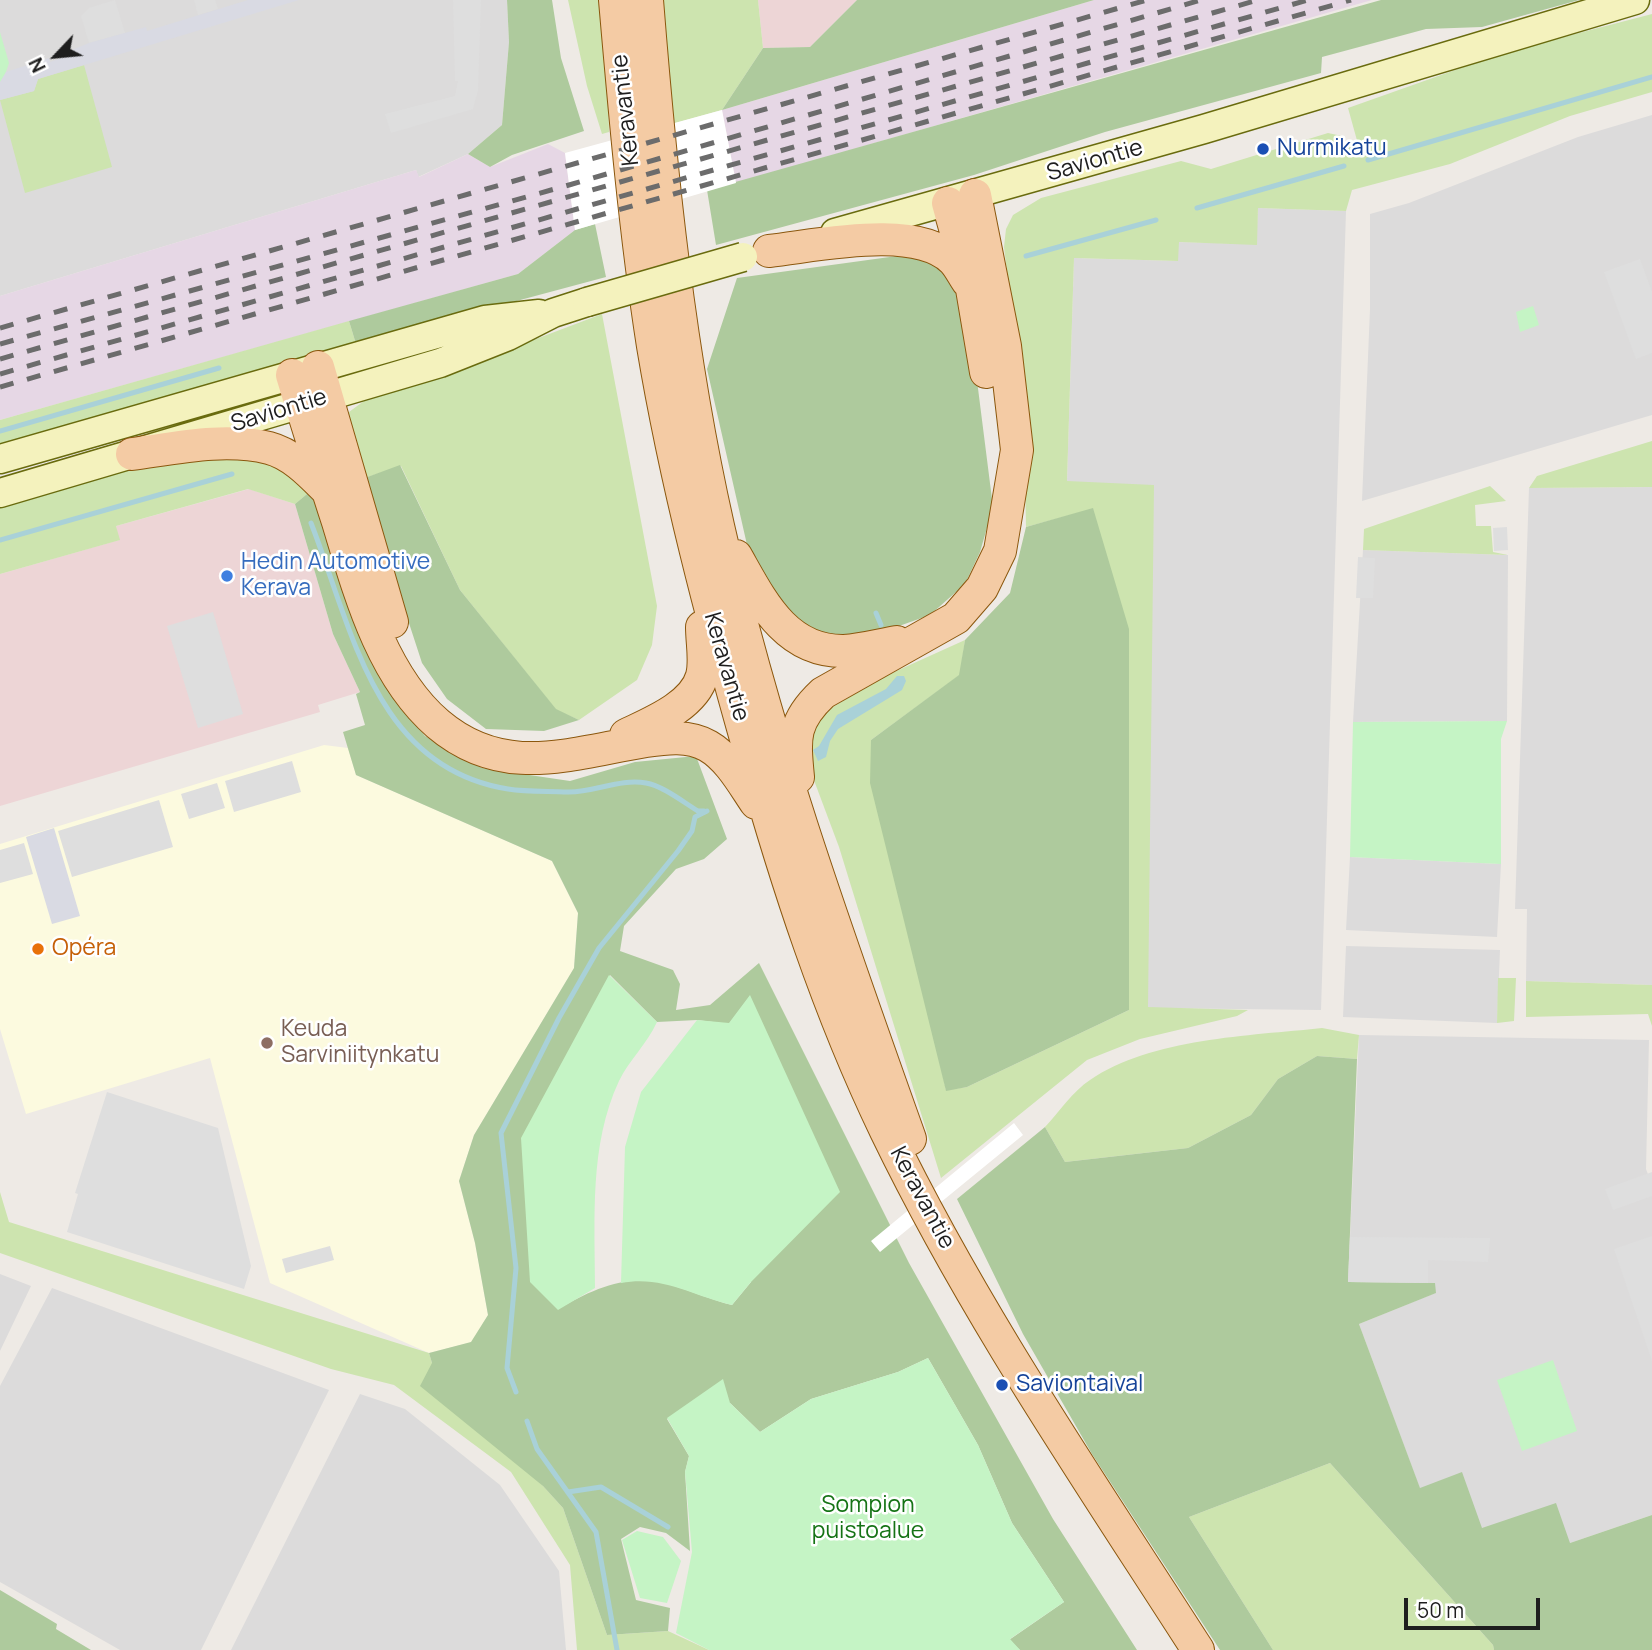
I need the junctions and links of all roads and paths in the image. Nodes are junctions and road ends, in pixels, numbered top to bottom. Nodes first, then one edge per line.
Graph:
1 (615, 0) edge
2 (646, 0) edge
3 (1636, 0) edge
4 (962, 199) junction
5 (756, 254) junction
6 (972, 289) junction
7 (553, 313) junction
8 (305, 371) junction
9 (314, 401) junction
10 (132, 454) junction
11 (0, 459) edge
12 (328, 491) junction
13 (0, 493) edge
14 (1006, 505) junction
15 (718, 524) junction
16 (698, 565) junction
17 (916, 640) junction
18 (407, 685) junction
19 (600, 748) junction
20 (769, 826) junction
21 (807, 844) junction
22 (975, 1296) junction
23 (1198, 1650) edge

1 - 16 main road, Keravantie
2 - 15 main road, Keravantie
3 - 4 main road, Saviontie
4 - 5 main road, Saviontie
4 - 6 main road
4 - 14 main road
5 - 6 main road
5 - 7 main road, Saviontie, bridge
6 - 14 main road
7 - 8 main road, Saviontie
7 - 9 main road, Saviontie
8 - 9 main road
8 - 11 main road, Saviontie
9 - 10 main road, Saviontie
9 - 12 main road
9 - 18 main road
10 - 12 main road
10 - 13 main road, Saviontie
12 - 18 main road
14 - 17 main road
15 - 17 main road
15 - 21 main road, Keravantie
16 - 19 main road
16 - 20 main road, Keravantie
17 - 21 main road
18 - 19 main road
19 - 20 main road
20 - 22 main road, Keravantie
21 - 22 main road, Keravantie
22 - 23 main road, Keravantie

